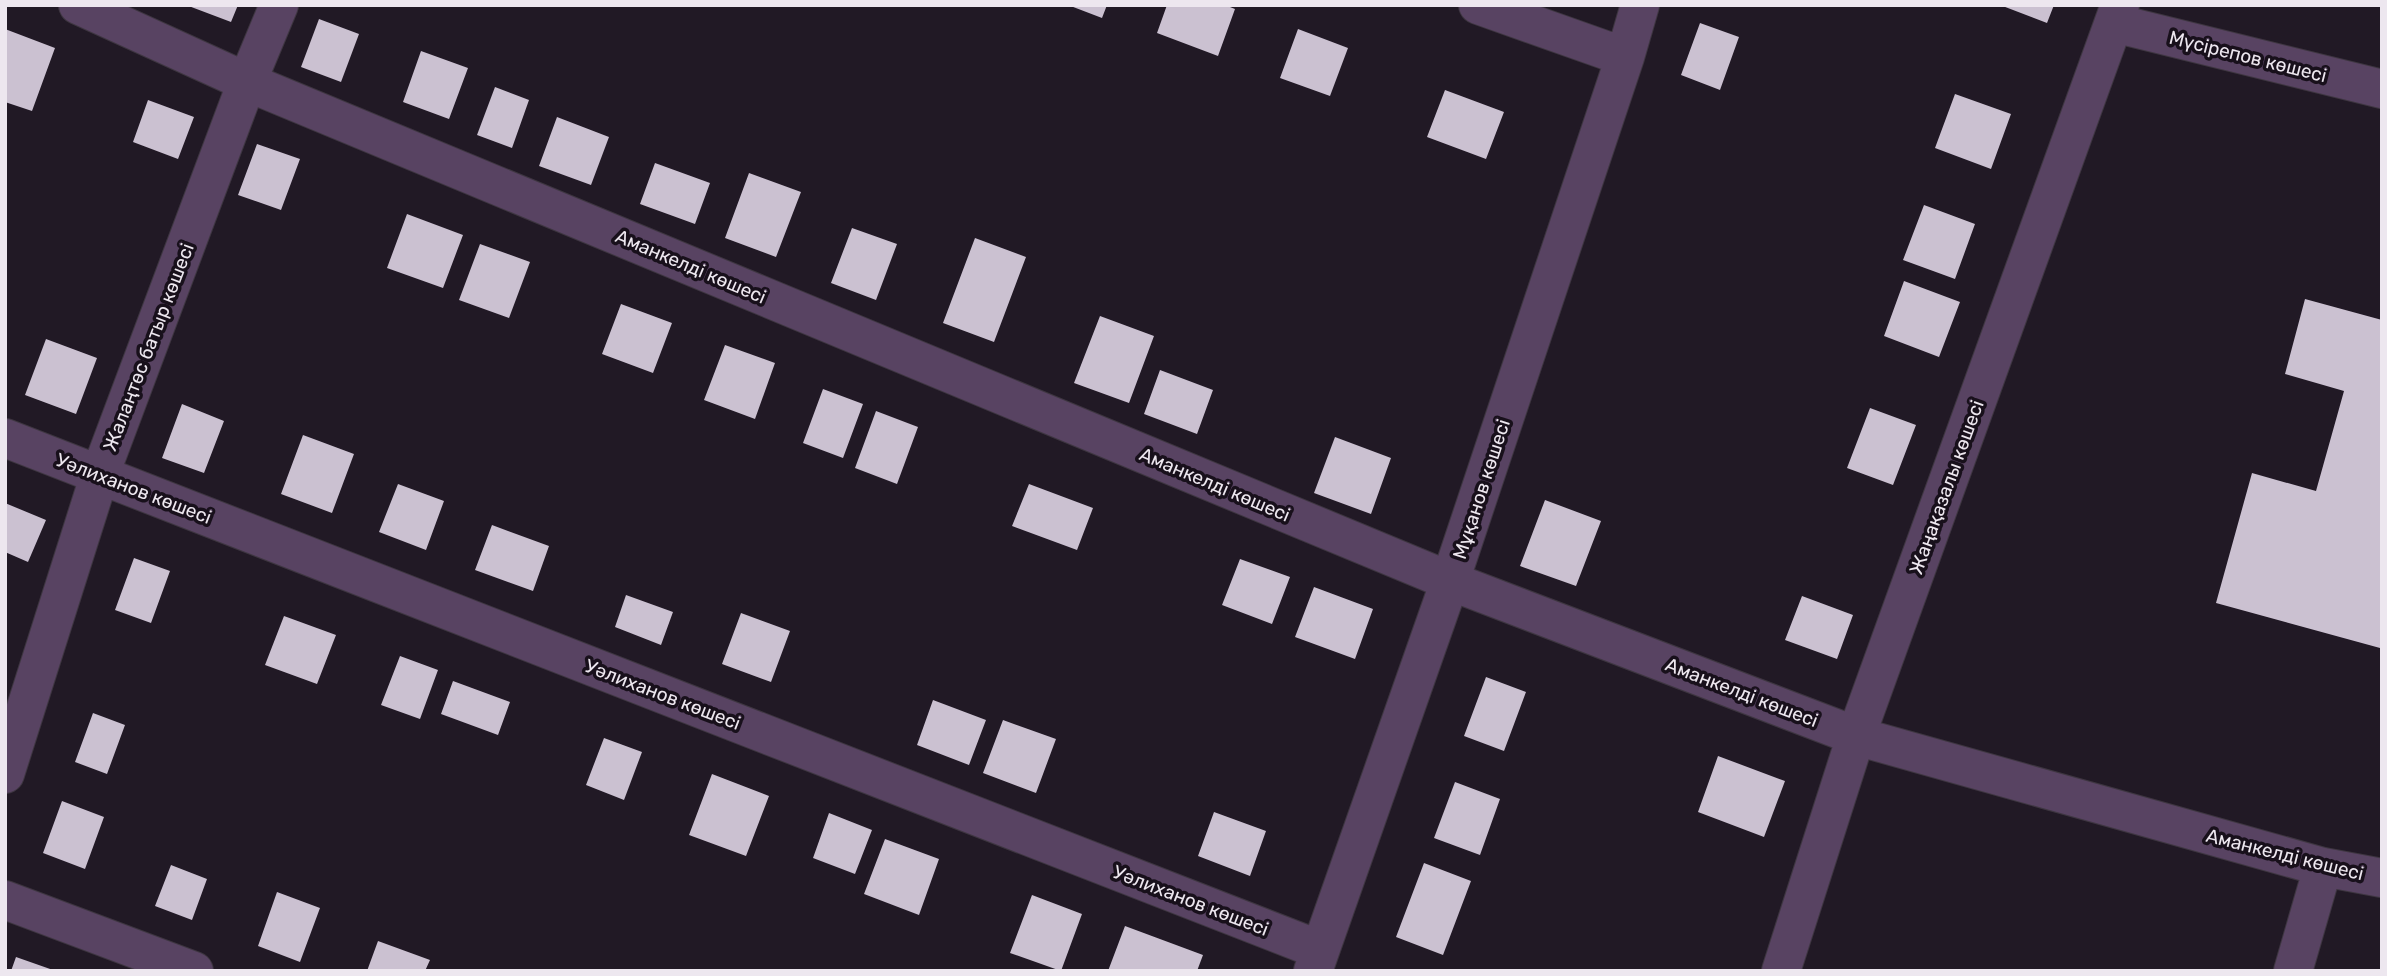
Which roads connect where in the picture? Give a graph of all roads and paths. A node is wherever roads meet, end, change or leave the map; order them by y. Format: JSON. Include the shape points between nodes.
{"nodes":[{"id":1,"x":78,"y":5,"type":"edge"},
{"id":2,"x":279,"y":5,"type":"edge"},
{"id":3,"x":1478,"y":5,"type":"edge"},
{"id":4,"x":1640,"y":5,"type":"edge"},
{"id":5,"x":2117,"y":14,"type":"edge"},
{"id":6,"x":1625,"y":57,"type":"junction"},
{"id":7,"x":247,"y":82,"type":"junction"},
{"id":8,"x":2382,"y":89,"type":"edge"},
{"id":9,"x":5,"y":438,"type":"edge"},
{"id":10,"x":100,"y":474,"type":"junction"},
{"id":11,"x":1450,"y":581,"type":"junction"},
{"id":12,"x":1856,"y":736,"type":"junction"},
{"id":13,"x":5,"y":774,"type":"edge"},
{"id":14,"x":2323,"y":867,"type":"junction"},
{"id":15,"x":2382,"y":878,"type":"edge"},
{"id":16,"x":5,"y":900,"type":"edge"},
{"id":17,"x":1316,"y":961,"type":"edge"},
{"id":18,"x":194,"y":971,"type":"edge"},
{"id":19,"x":1781,"y":971,"type":"edge"},
{"id":20,"x":2293,"y":971,"type":"edge"}],
"edges":[{"from":1,"to":7,"type":"street","name":"Аманкелді көшесі"},
{"from":2,"to":7,"type":"street","name":"Жалаңтөс батыр көшесі"},
{"from":3,"to":6,"type":"street"},
{"from":4,"to":6,"type":"street","name":"Мұқанов көшесі"},
{"from":5,"to":8,"type":"street","name":"Мүсірепов көшесі"},
{"from":5,"to":12,"type":"street","name":"Жаңақазалы көшесі"},
{"from":6,"to":11,"type":"street","name":"Мұқанов көшесі"},
{"from":7,"to":10,"type":"street","name":"Жалаңтөс батыр көшесі"},
{"from":7,"to":11,"type":"street","name":"Аманкелді көшесі"},
{"from":9,"to":10,"type":"street","name":"Уәлиханов көшесі"},
{"from":10,"to":13,"type":"street","name":"Жалаңтөс батыр көшесі"},
{"from":10,"to":17,"type":"street","name":"Уәлиханов көшесі"},
{"from":11,"to":12,"type":"street","name":"Аманкелді көшесі"},
{"from":11,"to":17,"type":"street","name":"Мұқанов көшесі"},
{"from":12,"to":14,"type":"street","name":"Аманкелді көшесі"},
{"from":12,"to":19,"type":"street","name":"Жаңақазалы көшесі"},
{"from":14,"to":15,"type":"street","name":"Аманкелді көшесі"},
{"from":14,"to":20,"type":"street"},
{"from":16,"to":18,"type":"street"}]}
